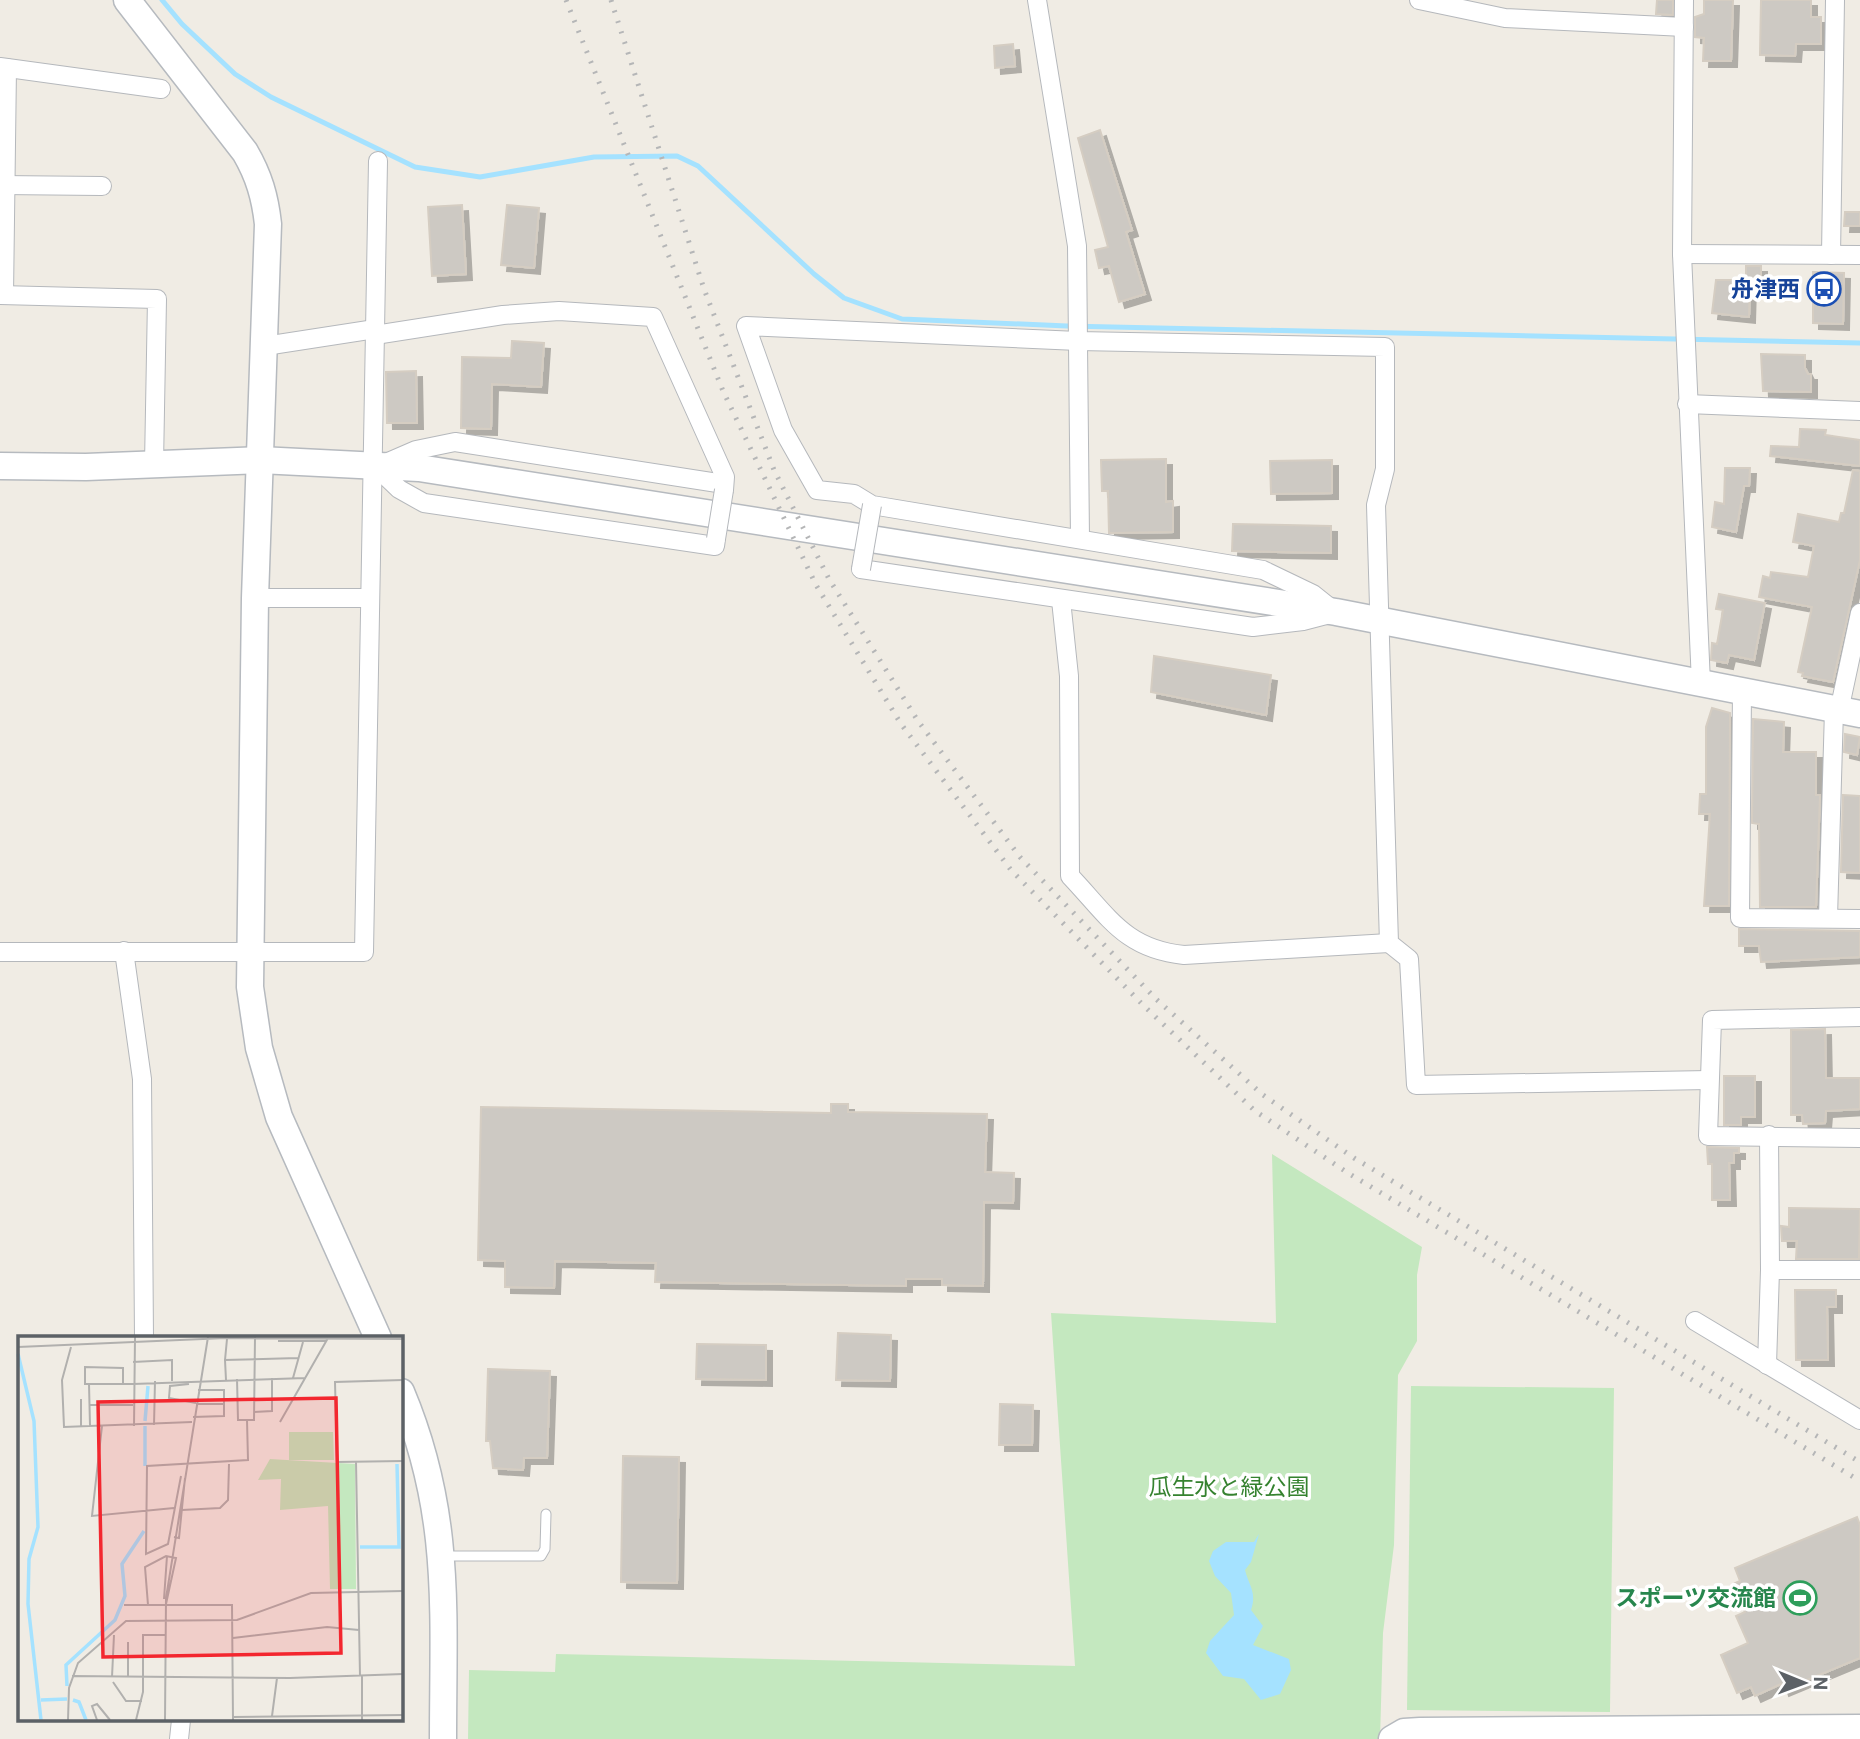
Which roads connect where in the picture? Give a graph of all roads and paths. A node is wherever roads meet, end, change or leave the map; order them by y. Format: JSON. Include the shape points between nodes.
{"nodes":[{"id":1,"x":127,"y":0,"type":"edge"},
{"id":2,"x":1037,"y":0,"type":"edge"},
{"id":3,"x":1419,"y":0,"type":"edge"},
{"id":4,"x":1685,"y":0,"type":"edge"},
{"id":5,"x":1835,"y":0,"type":"edge"},
{"id":6,"x":1684,"y":27,"type":"junction"},
{"id":7,"x":4,"y":67,"type":"edge"},
{"id":8,"x":161,"y":89,"type":"dead end"},
{"id":9,"x":378,"y":161,"type":"dead end"},
{"id":10,"x":3,"y":185,"type":"edge"},
{"id":11,"x":102,"y":186,"type":"dead end"},
{"id":12,"x":1682,"y":254,"type":"junction"},
{"id":13,"x":1831,"y":255,"type":"junction"},
{"id":14,"x":1860,"y":255,"type":"edge"},
{"id":15,"x":2,"y":295,"type":"edge"},
{"id":16,"x":375,"y":332,"type":"junction"},
{"id":17,"x":1078,"y":332,"type":"junction"},
{"id":18,"x":265,"y":346,"type":"junction"},
{"id":19,"x":1687,"y":404,"type":"junction"},
{"id":20,"x":1860,"y":411,"type":"edge"},
{"id":21,"x":260,"y":460,"type":"junction"},
{"id":22,"x":154,"y":464,"type":"junction"},
{"id":23,"x":378,"y":464,"type":"junction"},
{"id":24,"x":0,"y":466,"type":"edge"},
{"id":25,"x":724,"y":487,"type":"junction"},
{"id":26,"x":872,"y":505,"type":"junction"},
{"id":27,"x":1080,"y":539,"type":"junction"},
{"id":28,"x":255,"y":598,"type":"junction"},
{"id":29,"x":369,"y":598,"type":"junction"},
{"id":30,"x":1061,"y":600,"type":"junction"},
{"id":31,"x":1336,"y":612,"type":"junction"},
{"id":32,"x":1860,"y":613,"type":"edge"},
{"id":33,"x":1378,"y":621,"type":"junction"},
{"id":34,"x":1701,"y":683,"type":"junction"},
{"id":35,"x":1742,"y":691,"type":"junction"},
{"id":36,"x":1845,"y":712,"type":"edge"},
{"id":37,"x":1828,"y":918,"type":"junction"},
{"id":38,"x":1860,"y":919,"type":"edge"},
{"id":39,"x":1389,"y":943,"type":"junction"},
{"id":40,"x":124,"y":951,"type":"junction"},
{"id":41,"x":248,"y":951,"type":"junction"},
{"id":42,"x":0,"y":952,"type":"edge"},
{"id":43,"x":1860,"y":1017,"type":"edge"},
{"id":44,"x":1709,"y":1080,"type":"junction"},
{"id":45,"x":1769,"y":1135,"type":"junction"},
{"id":46,"x":1860,"y":1138,"type":"edge"},
{"id":47,"x":1770,"y":1270,"type":"junction"},
{"id":48,"x":1860,"y":1270,"type":"edge"},
{"id":49,"x":1695,"y":1321,"type":"dead end"},
{"id":50,"x":144,"y":1336,"type":"edge"},
{"id":51,"x":377,"y":1336,"type":"edge"},
{"id":52,"x":1768,"y":1365,"type":"junction"},
{"id":53,"x":402,"y":1395,"type":"edge"},
{"id":54,"x":1860,"y":1420,"type":"edge"},
{"id":55,"x":546,"y":1514,"type":"dead end"},
{"id":56,"x":442,"y":1556,"type":"junction"},
{"id":57,"x":1860,"y":1728,"type":"edge"},
{"id":58,"x":1610,"y":1734,"type":"edge"},
{"id":59,"x":1810,"y":1734,"type":"edge"},
{"id":60,"x":443,"y":1739,"type":"edge"},
{"id":61,"x":1392,"y":1739,"type":"edge"}],
"edges":[{"from":1,"to":18,"type":"street","via":[[207,99],[259,176],[268,225]]},
{"from":2,"to":17,"type":"street","via":[[1077,246]]},
{"from":3,"to":6,"type":"street","via":[[1505,18]]},
{"from":4,"to":6,"type":"street"},
{"from":5,"to":13,"type":"street"},
{"from":6,"to":12,"type":"street"},
{"from":7,"to":8,"type":"street"},
{"from":7,"to":10,"type":"street"},
{"from":9,"to":16,"type":"street"},
{"from":10,"to":11,"type":"street"},
{"from":10,"to":15,"type":"street"},
{"from":12,"to":13,"type":"street"},
{"from":12,"to":19,"type":"street"},
{"from":13,"to":14,"type":"street"},
{"from":15,"to":22,"type":"street","via":[[157,299]]},
{"from":16,"to":18,"type":"street"},
{"from":16,"to":23,"type":"street"},
{"from":16,"to":25,"type":"street","via":[[503,314],[559,311],[653,317],[725,477]]},
{"from":17,"to":26,"type":"street","via":[[746,326],[783,430],[817,490],[854,494]]},
{"from":17,"to":27,"type":"street"},
{"from":17,"to":33,"type":"street","via":[[1385,347],[1385,469],[1376,505]]},
{"from":18,"to":21,"type":"street"},
{"from":19,"to":20,"type":"street"},
{"from":19,"to":34,"type":"street"},
{"from":21,"to":22,"type":"street"},
{"from":21,"to":23,"type":"street"},
{"from":21,"to":28,"type":"street"},
{"from":22,"to":24,"type":"street"},
{"from":23,"to":25,"type":"street","via":[[456,442]]},
{"from":23,"to":25,"type":"street","bridge":true,"via":[[399,489],[424,503],[715,547]]},
{"from":23,"to":29,"type":"street"},
{"from":23,"to":31,"type":"street"},
{"from":26,"to":27,"type":"street"},
{"from":26,"to":30,"type":"street","bridge":true,"via":[[861,569]]},
{"from":27,"to":31,"type":"street","via":[[1263,570],[1313,594]]},
{"from":28,"to":29,"type":"street"},
{"from":28,"to":41,"type":"street"},
{"from":29,"to":41,"type":"street","via":[[364,952]]},
{"from":30,"to":31,"type":"street","via":[[1253,627]]},
{"from":30,"to":39,"type":"street","via":[[1069,676],[1070,876],[1126,936],[1153,950],[1184,955]]},
{"from":31,"to":33,"type":"street"},
{"from":32,"to":36,"type":"street"},
{"from":33,"to":34,"type":"street"},
{"from":33,"to":39,"type":"street"},
{"from":34,"to":35,"type":"street"},
{"from":35,"to":36,"type":"street"},
{"from":35,"to":37,"type":"street","via":[[1740,918]]},
{"from":36,"to":37,"type":"street"},
{"from":37,"to":38,"type":"street"},
{"from":39,"to":44,"type":"street","via":[[1409,959],[1416,1085]]},
{"from":40,"to":41,"type":"street"},
{"from":40,"to":42,"type":"street"},
{"from":40,"to":50,"type":"street","via":[[142,1079]]},
{"from":41,"to":51,"type":"street","via":[[254,1018],[267,1083]]},
{"from":43,"to":44,"type":"street","via":[[1712,1020]]},
{"from":44,"to":45,"type":"street","via":[[1708,1136]]},
{"from":45,"to":46,"type":"street"},
{"from":45,"to":47,"type":"street"},
{"from":47,"to":48,"type":"street"},
{"from":47,"to":52,"type":"street"},
{"from":49,"to":52,"type":"street"},
{"from":52,"to":54,"type":"street"},
{"from":53,"to":56,"type":"street","via":[[432,1483]]},
{"from":55,"to":56,"type":"lane","via":[[541,1556]]},
{"from":56,"to":60,"type":"street"},
{"from":57,"to":59,"type":"street"},
{"from":58,"to":59,"type":"street"},
{"from":58,"to":61,"type":"street","via":[[1420,1731]]}]}
